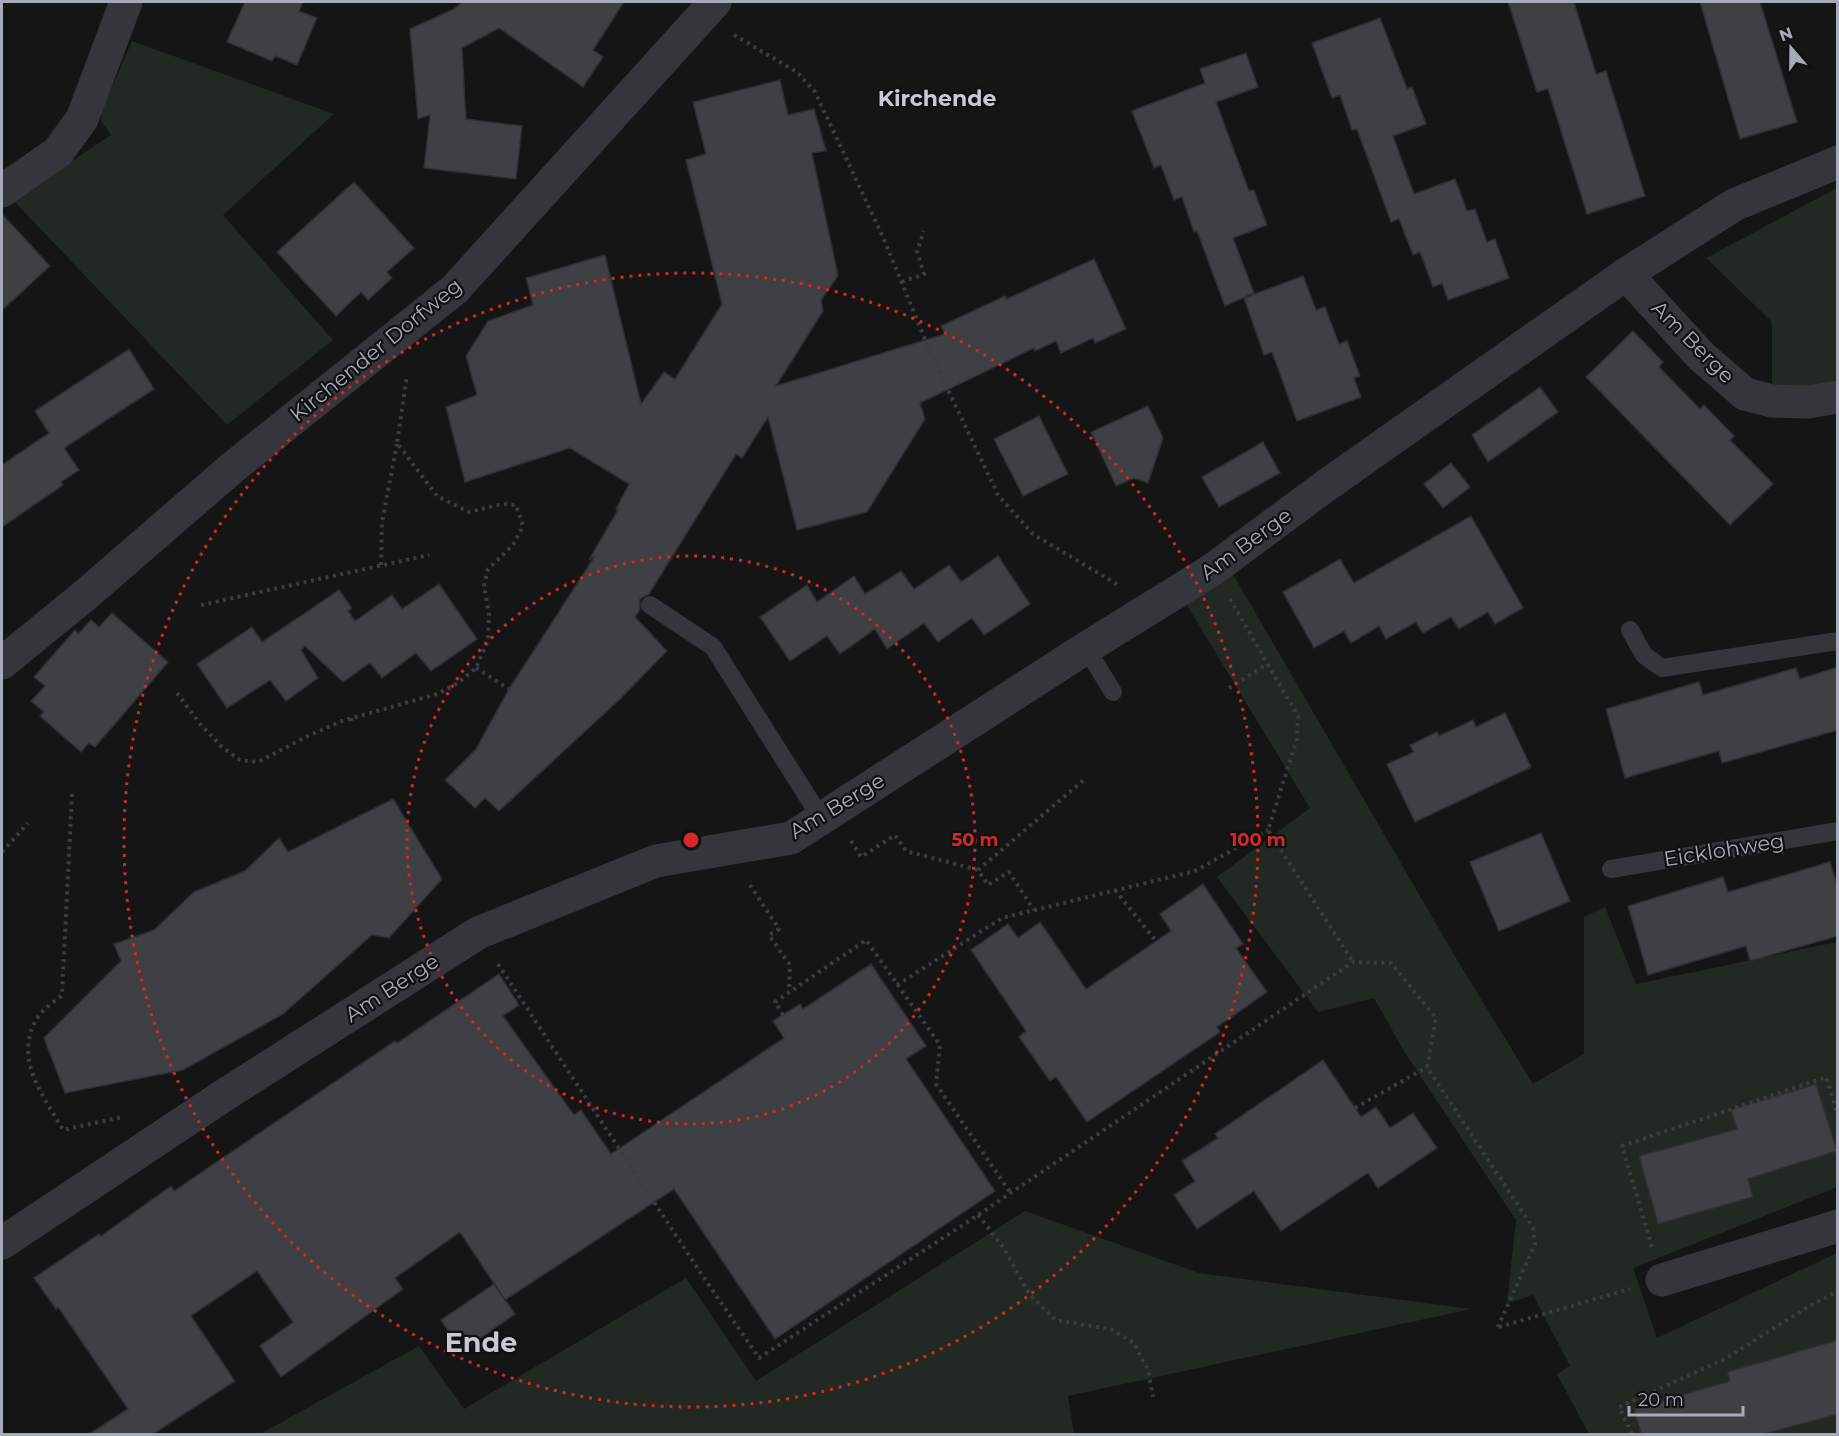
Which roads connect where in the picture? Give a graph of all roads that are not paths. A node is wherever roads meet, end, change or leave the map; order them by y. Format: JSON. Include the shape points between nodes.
{"nodes":[{"id":1,"x":126,"y":2,"type":"edge"},
{"id":2,"x":709,"y":9,"type":"edge"},
{"id":3,"x":1838,"y":162,"type":"edge"},
{"id":4,"x":2,"y":191,"type":"edge"},
{"id":5,"x":1626,"y":274,"type":"junction"},
{"id":6,"x":1838,"y":397,"type":"edge"},
{"id":7,"x":650,"y":605,"type":"dead end"},
{"id":8,"x":1630,"y":630,"type":"dead end"},
{"id":9,"x":1838,"y":641,"type":"edge"},
{"id":10,"x":1086,"y":648,"type":"junction"},
{"id":11,"x":2,"y":663,"type":"edge"},
{"id":12,"x":1113,"y":692,"type":"dead end"},
{"id":13,"x":834,"y":827,"type":"junction"},
{"id":14,"x":1838,"y":831,"type":"edge"},
{"id":15,"x":1611,"y":869,"type":"dead end"},
{"id":16,"x":1838,"y":1226,"type":"edge"},
{"id":17,"x":2,"y":1243,"type":"edge"},
{"id":18,"x":1649,"y":1284,"type":"road end"}],
"edges":[{"from":1,"to":4,"type":"street","via":[[82,119],[57,152]]},
{"from":2,"to":11,"type":"street","name":"Kirchender Dorfweg","via":[[454,289],[232,468]]},
{"from":3,"to":5,"type":"street","name":"Am Berge","via":[[1734,205]]},
{"from":5,"to":6,"type":"street","name":"Am Berge","via":[[1701,356],[1745,394],[1790,402]]},
{"from":5,"to":10,"type":"street","name":"Am Berge","via":[[1212,570]]},
{"from":7,"to":13,"type":"lane","via":[[713,647]]},
{"from":8,"to":9,"type":"lane","via":[[1644,656],[1662,668]]},
{"from":10,"to":12,"type":"lane"},
{"from":10,"to":13,"type":"street","name":"Am Berge"},
{"from":13,"to":17,"type":"street","name":"Am Berge","via":[[656,861],[478,933]]},
{"from":14,"to":15,"type":"lane","name":"Eicklohweg"},
{"from":16,"to":18,"type":"street"}]}
